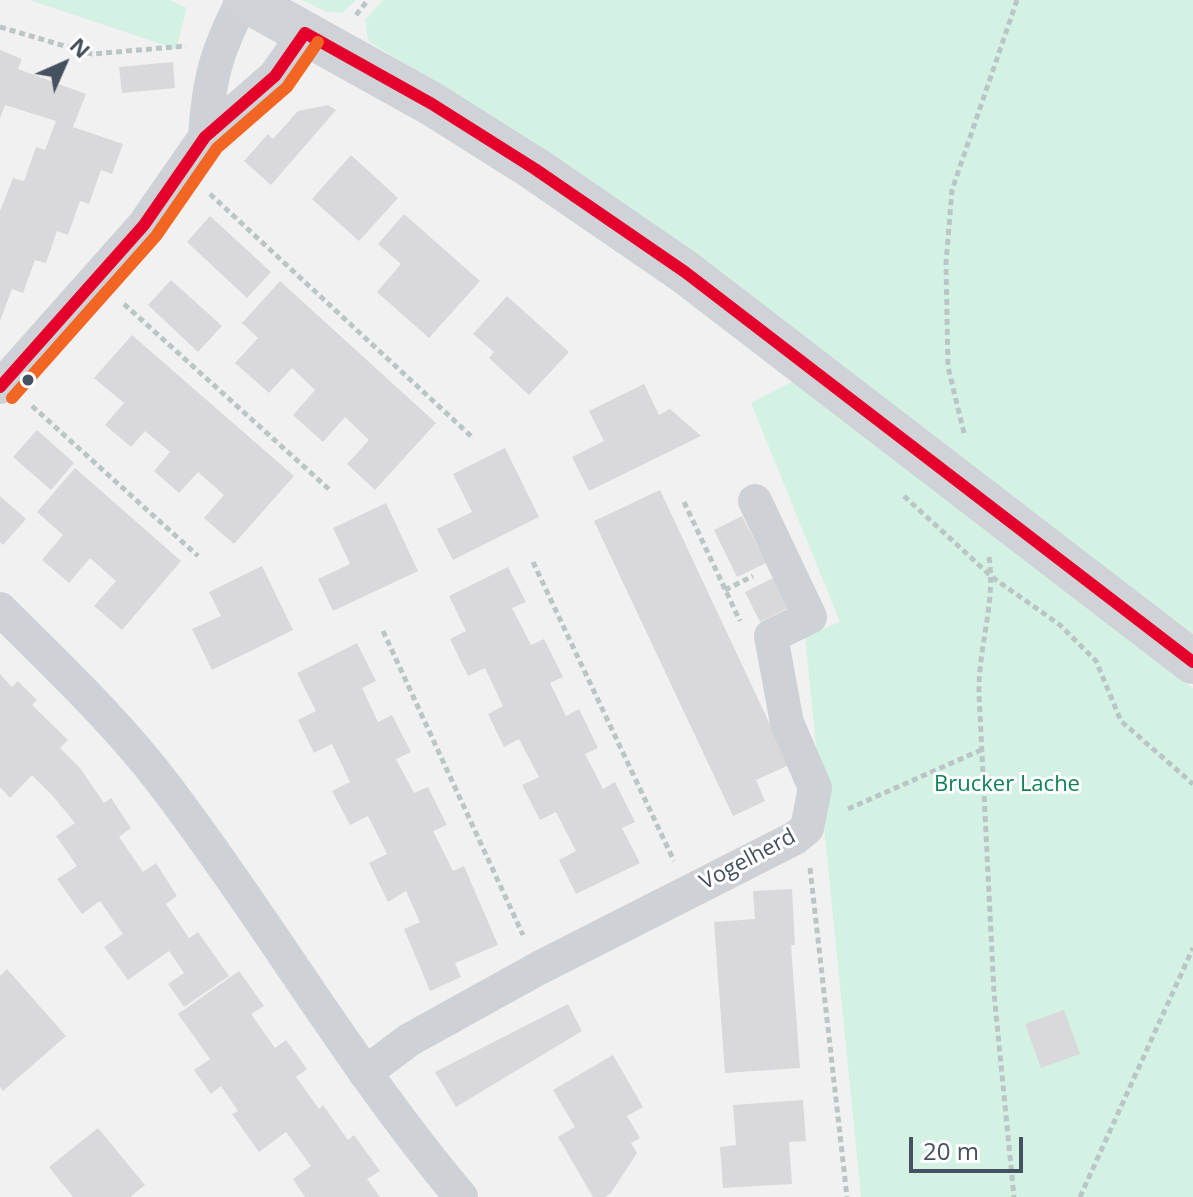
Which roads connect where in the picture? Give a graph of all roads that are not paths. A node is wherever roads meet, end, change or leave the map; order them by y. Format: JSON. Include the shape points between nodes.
{"nodes":[{"id":1,"x":244,"y":0,"type":"edge"},
{"id":2,"x":305,"y":33,"type":"junction"},
{"id":3,"x":205,"y":137,"type":"junction"},
{"id":4,"x":2,"y":384,"type":"edge"},
{"id":5,"x":755,"y":501,"type":"dead end"},
{"id":6,"x":0,"y":609,"type":"edge"},
{"id":7,"x":1193,"y":662,"type":"edge"},
{"id":8,"x":365,"y":1073,"type":"junction"},
{"id":9,"x":461,"y":1197,"type":"edge"}],
"edges":[{"from":1,"to":2,"type":"main road"},
{"from":1,"to":3,"type":"street","via":[[220,45],[208,90]]},
{"from":2,"to":3,"type":"street","via":[[275,76]]},
{"from":2,"to":7,"type":"main road","via":[[445,112],[673,263]]},
{"from":3,"to":4,"type":"street","via":[[144,225]]},
{"from":5,"to":8,"type":"street","name":"Vogelherd","via":[[810,617],[771,636],[787,723],[815,788],[801,833],[539,968],[409,1040]]},
{"from":6,"to":8,"type":"street","via":[[98,708],[166,787]]},
{"from":8,"to":9,"type":"street"}]}
